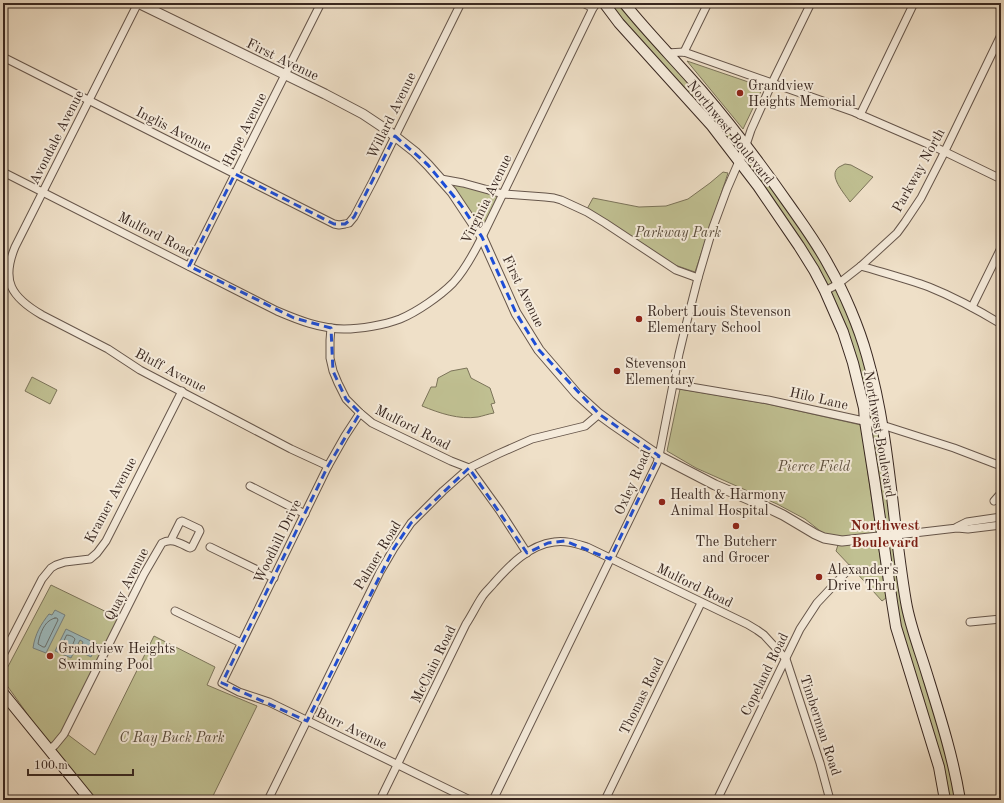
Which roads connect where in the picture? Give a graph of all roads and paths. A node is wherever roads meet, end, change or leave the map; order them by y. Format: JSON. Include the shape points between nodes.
{"nodes":[{"id":1,"x":138,"y":3,"type":"edge"},
{"id":2,"x":321,"y":3,"type":"edge"},
{"id":3,"x":461,"y":3,"type":"edge"},
{"id":4,"x":583,"y":3,"type":"edge"},
{"id":5,"x":604,"y":3,"type":"edge"},
{"id":6,"x":624,"y":3,"type":"edge"},
{"id":7,"x":708,"y":3,"type":"edge"},
{"id":8,"x":811,"y":3,"type":"edge"},
{"id":9,"x":914,"y":3,"type":"edge"},
{"id":10,"x":997,"y":3,"type":"edge"},
{"id":11,"x":148,"y":5,"type":"edge"},
{"id":12,"x":595,"y":5,"type":"edge"},
{"id":13,"x":1001,"y":5,"type":"edge"},
{"id":14,"x":1001,"y":35,"type":"edge"},
{"id":15,"x":667,"y":52,"type":"junction"},
{"id":16,"x":684,"y":52,"type":"junction"},
{"id":17,"x":3,"y":57,"type":"edge"},
{"id":18,"x":285,"y":76,"type":"junction"},
{"id":19,"x":772,"y":83,"type":"junction"},
{"id":20,"x":89,"y":100,"type":"junction"},
{"id":21,"x":860,"y":115,"type":"junction"},
{"id":22,"x":395,"y":136,"type":"junction"},
{"id":23,"x":746,"y":145,"type":"junction"},
{"id":24,"x":945,"y":152,"type":"junction"},
{"id":25,"x":739,"y":161,"type":"junction"},
{"id":26,"x":3,"y":172,"type":"edge"},
{"id":27,"x":235,"y":174,"type":"junction"},
{"id":28,"x":442,"y":179,"type":"junction"},
{"id":29,"x":1001,"y":179,"type":"edge"},
{"id":30,"x":43,"y":192,"type":"junction"},
{"id":31,"x":503,"y":194,"type":"junction"},
{"id":32,"x":334,"y":224,"type":"joint"},
{"id":33,"x":482,"y":237,"type":"junction"},
{"id":34,"x":1001,"y":248,"type":"edge"},
{"id":35,"x":189,"y":266,"type":"junction"},
{"id":36,"x":861,"y":266,"type":"junction"},
{"id":37,"x":698,"y":278,"type":"junction"},
{"id":38,"x":838,"y":284,"type":"junction"},
{"id":39,"x":11,"y":285,"type":"joint"},
{"id":40,"x":825,"y":291,"type":"junction"},
{"id":41,"x":972,"y":307,"type":"junction"},
{"id":42,"x":1001,"y":324,"type":"edge"},
{"id":43,"x":331,"y":328,"type":"junction"},
{"id":44,"x":673,"y":384,"type":"junction"},
{"id":45,"x":182,"y":391,"type":"junction"},
{"id":46,"x":360,"y":413,"type":"junction"},
{"id":47,"x":598,"y":414,"type":"junction"},
{"id":48,"x":865,"y":421,"type":"junction"},
{"id":49,"x":882,"y":425,"type":"junction"},
{"id":50,"x":660,"y":456,"type":"junction"},
{"id":51,"x":328,"y":466,"type":"junction"},
{"id":52,"x":1001,"y":466,"type":"edge"},
{"id":53,"x":469,"y":468,"type":"junction"},
{"id":54,"x":250,"y":486,"type":"dead end"},
{"id":55,"x":1001,"y":493,"type":"edge"},
{"id":56,"x":994,"y":501,"type":"dead end"},
{"id":57,"x":305,"y":514,"type":"junction"},
{"id":58,"x":1001,"y":517,"type":"edge"},
{"id":59,"x":1001,"y":524,"type":"edge"},
{"id":60,"x":957,"y":528,"type":"junction"},
{"id":61,"x":897,"y":535,"type":"junction"},
{"id":62,"x":883,"y":537,"type":"junction"},
{"id":63,"x":171,"y":540,"type":"dead end"},
{"id":64,"x":210,"y":547,"type":"dead end"},
{"id":65,"x":527,"y":553,"type":"junction"},
{"id":66,"x":610,"y":558,"type":"junction"},
{"id":67,"x":849,"y":569,"type":"dead end"},
{"id":68,"x":274,"y":578,"type":"junction"},
{"id":69,"x":701,"y":603,"type":"junction"},
{"id":70,"x":175,"y":611,"type":"dead end"},
{"id":71,"x":1001,"y":619,"type":"edge"},
{"id":72,"x":970,"y":622,"type":"dead end"},
{"id":73,"x":241,"y":643,"type":"junction"},
{"id":74,"x":3,"y":655,"type":"edge"},
{"id":75,"x":786,"y":659,"type":"junction"},
{"id":76,"x":222,"y":683,"type":"joint"},
{"id":77,"x":3,"y":693,"type":"edge"},
{"id":78,"x":307,"y":721,"type":"junction"},
{"id":79,"x":49,"y":750,"type":"junction"},
{"id":80,"x":398,"y":765,"type":"junction"},
{"id":81,"x":90,"y":800,"type":"edge"},
{"id":82,"x":268,"y":800,"type":"edge"},
{"id":83,"x":380,"y":800,"type":"edge"},
{"id":84,"x":470,"y":800,"type":"edge"},
{"id":85,"x":493,"y":800,"type":"edge"},
{"id":86,"x":605,"y":800,"type":"edge"},
{"id":87,"x":717,"y":800,"type":"edge"},
{"id":88,"x":830,"y":800,"type":"edge"},
{"id":89,"x":945,"y":800,"type":"edge"},
{"id":90,"x":960,"y":800,"type":"edge"}],
"edges":[{"from":1,"to":11,"type":"street","name":"First Avenue"},
{"from":1,"to":20,"type":"street","name":"Avondale Avenue"},
{"from":2,"to":18,"type":"street","name":"Hope Avenue"},
{"from":3,"to":22,"type":"street","name":"Willard Avenue"},
{"from":4,"to":12,"type":"street"},
{"from":5,"to":25,"type":"main road","name":"Northwest Boulevard","via":[[712,126]]},
{"from":6,"to":15,"type":"main road","name":"Northwest Boulevard"},
{"from":7,"to":16,"type":"street"},
{"from":8,"to":19,"type":"street","name":"Oxley Road"},
{"from":9,"to":21,"type":"street"},
{"from":10,"to":13,"type":"street"},
{"from":11,"to":18,"type":"street","name":"First Avenue"},
{"from":12,"to":31,"type":"street","name":"Virginia Avenue"},
{"from":14,"to":24,"type":"street","name":"Parkway North"},
{"from":15,"to":16,"type":"street"},
{"from":15,"to":23,"type":"main road","name":"Northwest Boulevard"},
{"from":16,"to":19,"type":"street"},
{"from":17,"to":20,"type":"street","name":"Inglis Avenue"},
{"from":18,"to":22,"type":"street","name":"First Avenue","via":[[363,114]]},
{"from":18,"to":27,"type":"street","name":"Hope Avenue"},
{"from":19,"to":21,"type":"street"},
{"from":19,"to":23,"type":"street","name":"Oxley Road"},
{"from":20,"to":27,"type":"street","name":"Inglis Avenue"},
{"from":20,"to":30,"type":"street","name":"Avondale Avenue"},
{"from":21,"to":24,"type":"street"},
{"from":22,"to":28,"type":"street","name":"First Avenue"},
{"from":22,"to":32,"type":"street","name":"Willard Avenue","via":[[354,217],[349,223]]},
{"from":23,"to":25,"type":"street","name":"Oxley Road"},
{"from":23,"to":38,"type":"main road","name":"Northwest Boulevard","via":[[799,219],[829,265]]},
{"from":24,"to":29,"type":"street"},
{"from":24,"to":36,"type":"street","name":"Parkway North","via":[[906,222]]},
{"from":25,"to":37,"type":"street","name":"Oxley Road","via":[[727,189]]},
{"from":25,"to":40,"type":"main road","name":"Northwest Boulevard","via":[[799,246]]},
{"from":26,"to":30,"type":"street","name":"Mulford Road"},
{"from":27,"to":32,"type":"street","name":"Inglis Avenue"},
{"from":27,"to":35,"type":"street","name":"Hope Avenue"},
{"from":28,"to":31,"type":"street"},
{"from":28,"to":33,"type":"street","name":"First Avenue"},
{"from":30,"to":35,"type":"street","name":"Mulford Road"},
{"from":30,"to":39,"type":"street","name":"Avondale Avenue","via":[[10,258],[8,277]]},
{"from":31,"to":33,"type":"street","name":"Virginia Avenue"},
{"from":31,"to":37,"type":"street","via":[[562,200],[605,223],[676,270]]},
{"from":33,"to":43,"type":"street","name":"Virginia Avenue","via":[[453,283],[420,308],[401,319],[378,326]]},
{"from":33,"to":47,"type":"street","name":"First Avenue","via":[[516,313],[539,350]]},
{"from":34,"to":41,"type":"street"},
{"from":35,"to":43,"type":"street","name":"Mulford Road","via":[[294,318]]},
{"from":36,"to":38,"type":"street","name":"Parkway North"},
{"from":36,"to":41,"type":"street","via":[[928,287]]},
{"from":37,"to":44,"type":"street","name":"Oxley Road"},
{"from":38,"to":40,"type":"street","name":"Parkway North"},
{"from":38,"to":49,"type":"main road","name":"Northwest Boulevard","via":[[867,354]]},
{"from":39,"to":45,"type":"street","name":"Bluff Avenue","via":[[31,309]]},
{"from":40,"to":48,"type":"main road","name":"Northwest Boulevard","via":[[853,363]]},
{"from":41,"to":42,"type":"street"},
{"from":43,"to":46,"type":"street","name":"Mulford Road","via":[[330,358],[333,371],[346,399]]},
{"from":44,"to":48,"type":"street","name":"Hilo Lane","via":[[768,400]]},
{"from":44,"to":50,"type":"street","name":"Oxley Road"},
{"from":45,"to":51,"type":"street","name":"Bluff Avenue"},
{"from":45,"to":74,"type":"street","name":"Kramer Avenue","via":[[104,545],[90,558],[56,564],[51,568],[42,580]]},
{"from":46,"to":51,"type":"street","name":"Woodhill Drive"},
{"from":46,"to":53,"type":"street","name":"Mulford Road","via":[[372,423]]},
{"from":47,"to":50,"type":"street","name":"First Avenue"},
{"from":47,"to":53,"type":"street","name":"Palmer Road","via":[[585,426],[532,439]]},
{"from":48,"to":49,"type":"street","name":"Hilo Lane"},
{"from":48,"to":62,"type":"main road","name":"Northwest Boulevard"},
{"from":49,"to":52,"type":"street","name":"Hilo Lane"},
{"from":49,"to":61,"type":"main road","name":"Northwest Boulevard"},
{"from":50,"to":62,"type":"street","name":"First Avenue","via":[[715,485],[783,515],[824,538],[842,541]]},
{"from":50,"to":66,"type":"street","name":"Oxley Road"},
{"from":51,"to":57,"type":"street","name":"Woodhill Drive"},
{"from":53,"to":65,"type":"street"},
{"from":53,"to":78,"type":"street","name":"Palmer Road","via":[[411,523],[394,548]]},
{"from":54,"to":57,"type":"street"},
{"from":55,"to":56,"type":"street"},
{"from":57,"to":68,"type":"street","name":"Woodhill Drive"},
{"from":58,"to":60,"type":"street","name":"First Avenue","via":[[967,522]]},
{"from":59,"to":60,"type":"street","name":"First Avenue"},
{"from":60,"to":61,"type":"street","name":"First Avenue"},
{"from":61,"to":62,"type":"street","name":"First Avenue"},
{"from":61,"to":90,"type":"main road","name":"Northwest Boulevard","via":[[906,603],[952,758]]},
{"from":62,"to":89,"type":"main road","name":"Northwest Boulevard","via":[[896,627],[939,767]]},
{"from":63,"to":79,"type":"street","name":"Quay Avenue","via":[[162,543],[64,734]]},
{"from":64,"to":68,"type":"street"},
{"from":65,"to":66,"type":"street","name":"Mulford Road","via":[[548,543],[566,542],[588,547]]},
{"from":65,"to":80,"type":"street","name":"McClain Road","via":[[506,570],[482,597],[466,624]]},
{"from":66,"to":69,"type":"street","name":"Mulford Road"},
{"from":66,"to":85,"type":"street","name":"Oxley Road"},
{"from":67,"to":75,"type":"street","name":"Copeland Road","via":[[817,603],[800,629]]},
{"from":68,"to":73,"type":"street","name":"Woodhill Drive"},
{"from":69,"to":75,"type":"street","name":"Mulford Road","via":[[757,630]]},
{"from":69,"to":86,"type":"street","name":"Thomas Road"},
{"from":70,"to":73,"type":"street"},
{"from":71,"to":72,"type":"street"},
{"from":73,"to":76,"type":"street","name":"Woodhill Drive"},
{"from":75,"to":87,"type":"street","name":"Copeland Road"},
{"from":75,"to":88,"type":"street","name":"Timberman Road"},
{"from":76,"to":78,"type":"street","name":"Burr Avenue"},
{"from":77,"to":79,"type":"main road"},
{"from":78,"to":80,"type":"street","name":"Burr Avenue"},
{"from":78,"to":82,"type":"street","name":"Palmer Road"},
{"from":79,"to":81,"type":"main road"},
{"from":80,"to":83,"type":"street","name":"McClain Road"},
{"from":80,"to":84,"type":"street","name":"Burr Avenue"}]}
